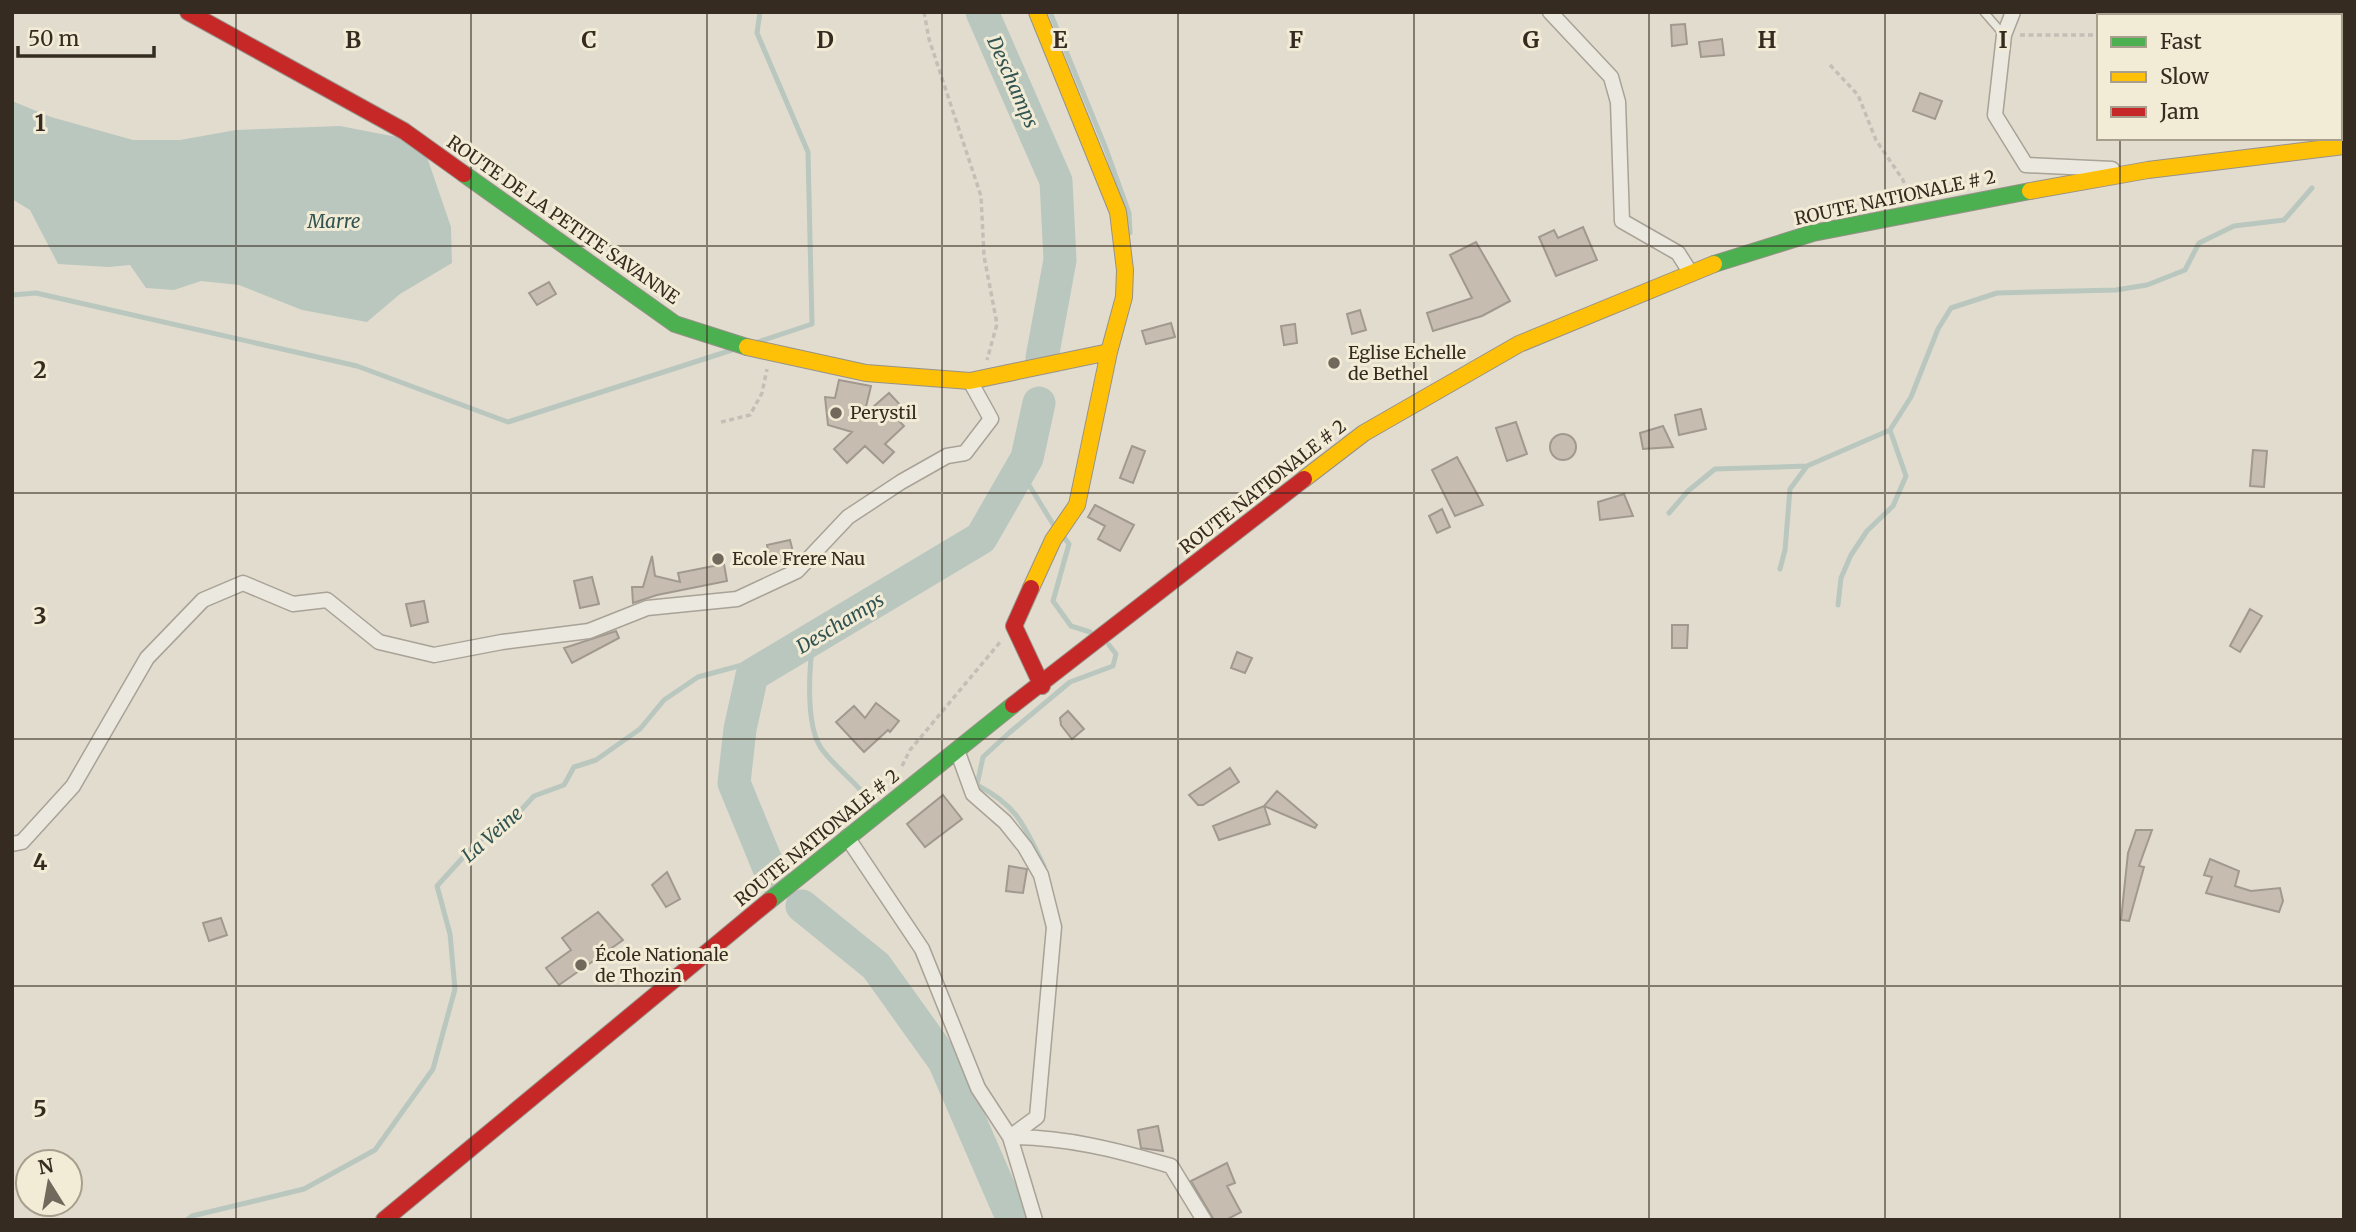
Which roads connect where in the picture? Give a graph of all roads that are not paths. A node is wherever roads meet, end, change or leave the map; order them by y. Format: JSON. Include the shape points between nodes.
{"nodes":[{"id":1,"x":188,"y":12,"type":"edge"},
{"id":2,"x":1037,"y":12,"type":"edge"},
{"id":3,"x":1550,"y":12,"type":"edge"},
{"id":4,"x":1984,"y":12,"type":"edge"},
{"id":5,"x":2013,"y":12,"type":"edge"},
{"id":6,"x":2004,"y":35,"type":"junction"},
{"id":7,"x":2344,"y":146,"type":"edge"},
{"id":8,"x":2148,"y":170,"type":"junction"},
{"id":9,"x":1690,"y":272,"type":"junction"},
{"id":10,"x":1109,"y":352,"type":"junction"},
{"id":11,"x":975,"y":380,"type":"junction"},
{"id":12,"x":1042,"y":686,"type":"junction"},
{"id":13,"x":957,"y":750,"type":"junction"},
{"id":14,"x":847,"y":837,"type":"junction"},
{"id":15,"x":12,"y":844,"type":"edge"},
{"id":16,"x":1010,"y":1138,"type":"junction"},
{"id":17,"x":384,"y":1220,"type":"edge"},
{"id":18,"x":1035,"y":1220,"type":"edge"},
{"id":19,"x":1203,"y":1220,"type":"edge"}],
"edges":[{"from":1,"to":11,"type":"main road","name":"ROUTE DE LA PETITE SAVANNE","via":[[404,131],[675,324],[771,353],[866,373]]},
{"from":2,"to":10,"type":"main road","via":[[1118,212],[1124,297]]},
{"from":3,"to":9,"type":"street","via":[[1611,77],[1618,102],[1622,221],[1678,253]]},
{"from":4,"to":6,"type":"lane"},
{"from":5,"to":6,"type":"street"},
{"from":6,"to":8,"type":"street","via":[[1995,115],[2026,165]]},
{"from":7,"to":8,"type":"main road","name":"ROUTE NATIONALE # 2"},
{"from":8,"to":9,"type":"main road","name":"ROUTE NATIONALE # 2","via":[[1813,233]]},
{"from":9,"to":12,"type":"main road","name":"ROUTE NATIONALE # 2","via":[[1519,344],[1364,433]]},
{"from":10,"to":11,"type":"main road","name":"ROUTE DE LA PETITE SAVANNE"},
{"from":10,"to":12,"type":"main road","via":[[1077,505],[1053,540],[1014,626]]},
{"from":11,"to":15,"type":"street","via":[[991,419],[965,453],[947,456],[901,482],[848,517],[797,571],[737,599],[648,608],[589,631],[434,655],[379,642],[327,600],[293,604],[243,583],[203,600],[147,658],[73,786],[22,842]]},
{"from":12,"to":13,"type":"main road","name":"ROUTE NATIONALE # 2"},
{"from":13,"to":14,"type":"main road","name":"ROUTE NATIONALE # 2"},
{"from":13,"to":16,"type":"street","via":[[973,794],[1005,822],[1041,875],[1054,927],[1037,1117]]},
{"from":14,"to":16,"type":"street","via":[[922,949],[978,1088]]},
{"from":14,"to":17,"type":"main road","name":"ROUTE NATIONALE # 2"},
{"from":16,"to":18,"type":"street"},
{"from":16,"to":19,"type":"street","via":[[1051,1137],[1171,1166]]}]}
